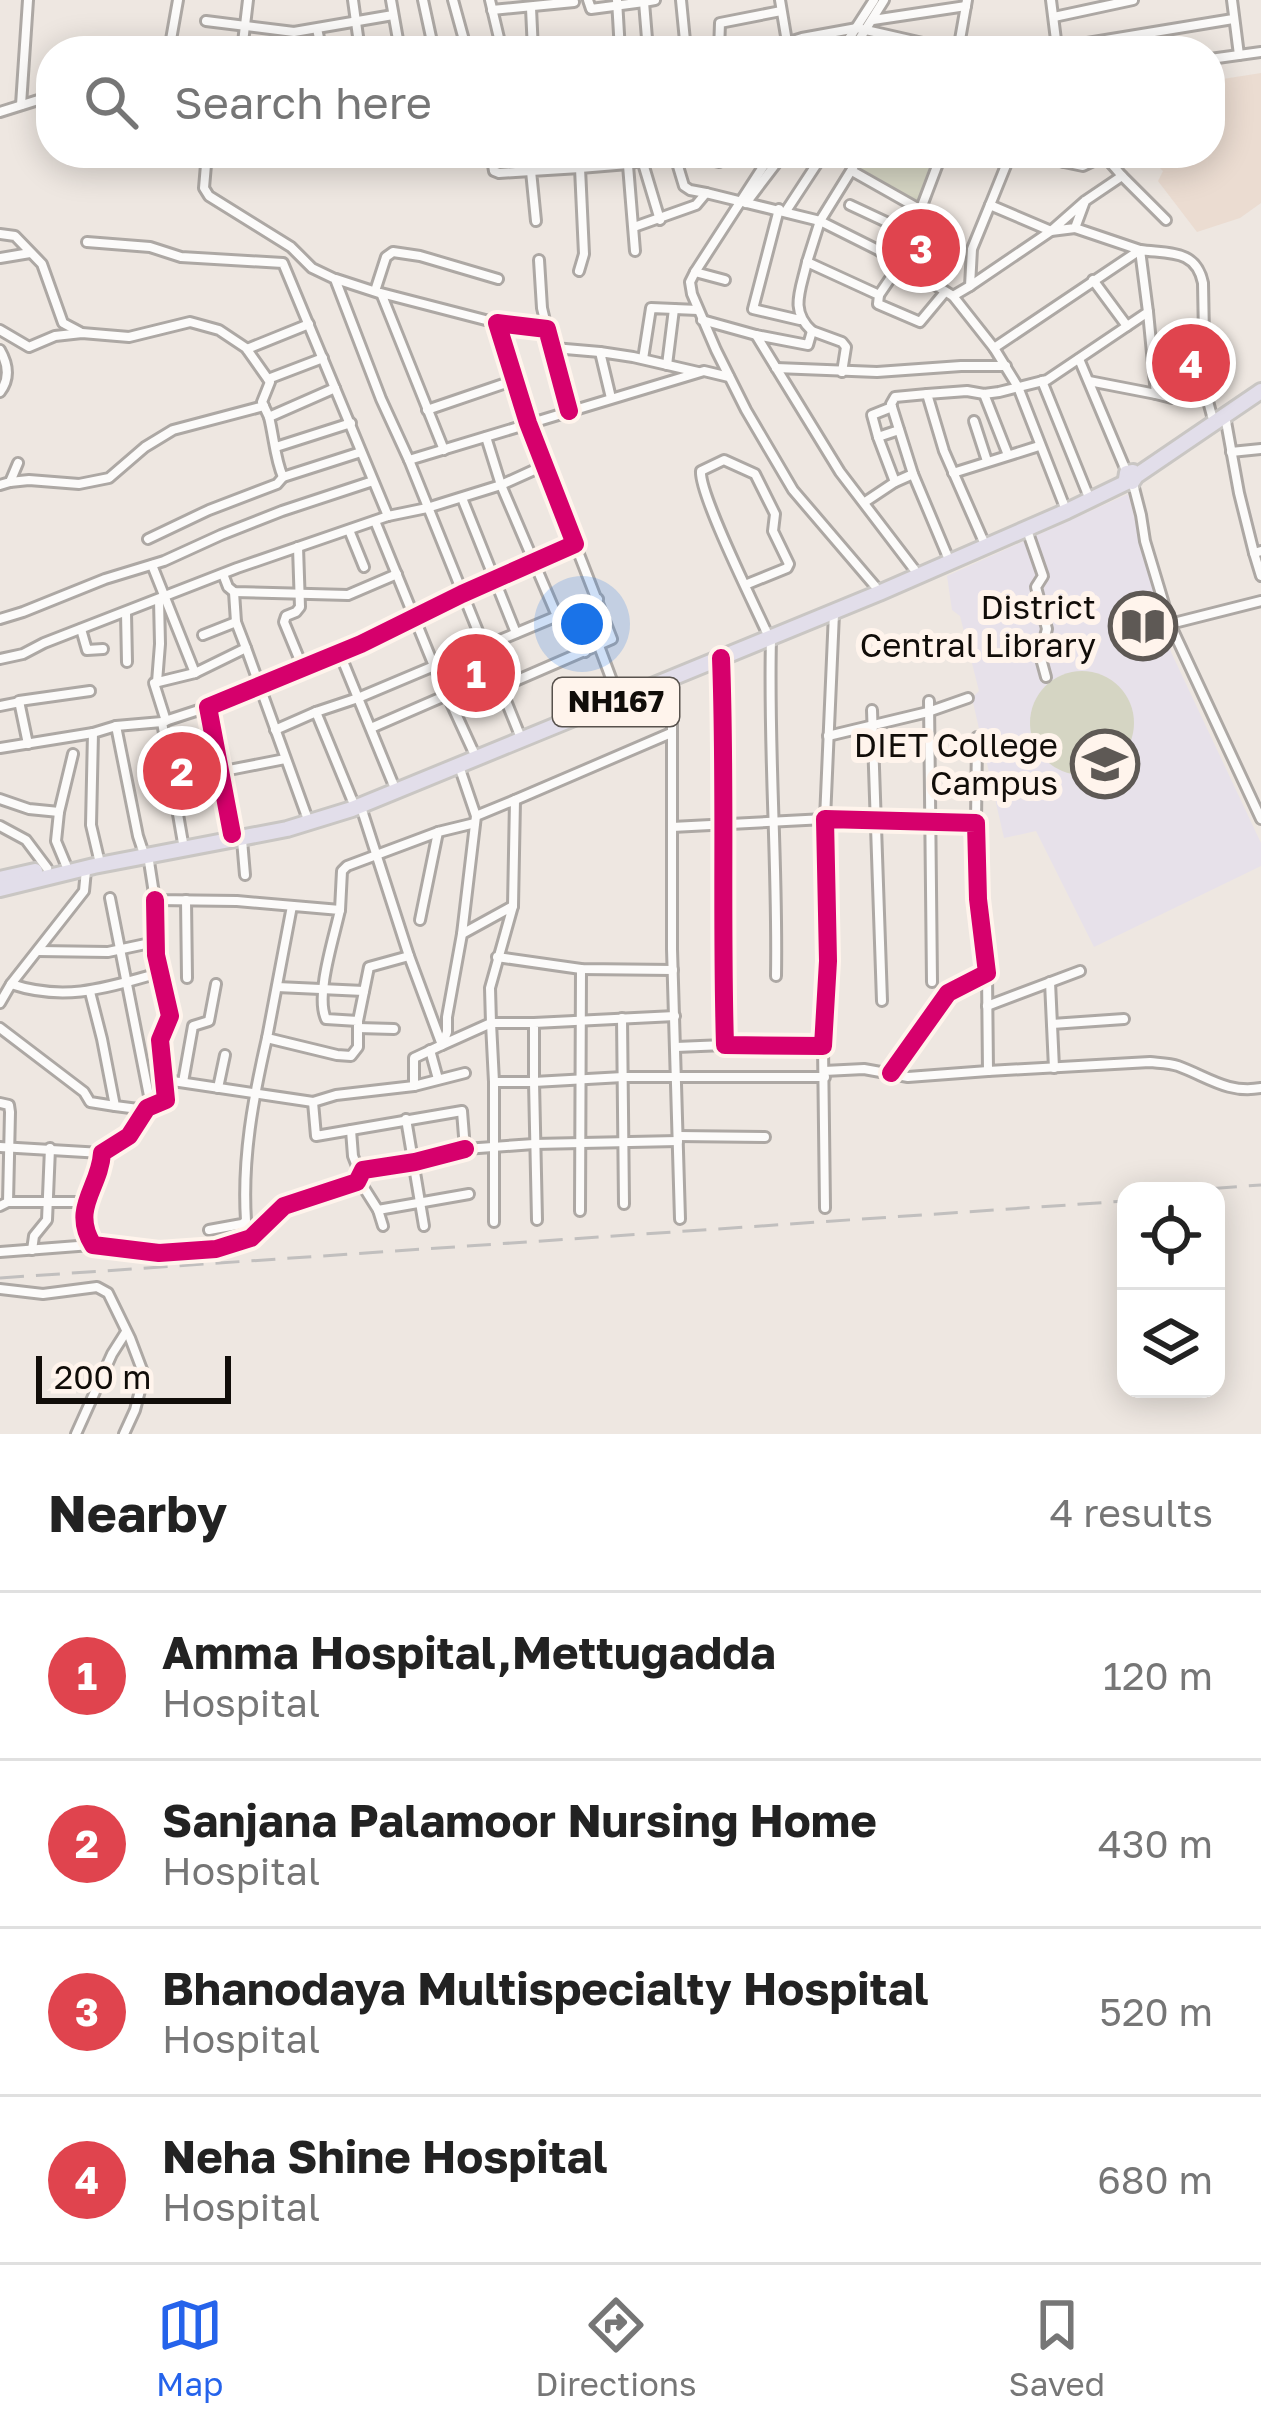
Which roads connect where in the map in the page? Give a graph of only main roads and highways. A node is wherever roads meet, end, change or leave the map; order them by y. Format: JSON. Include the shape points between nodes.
{"nodes":[{"id":1,"x":1261,"y":387,"type":"edge"},
{"id":2,"x":1130,"y":477,"type":"junction"},
{"id":3,"x":833,"y":608,"type":"junction"},
{"id":4,"x":769,"y":635,"type":"junction"},
{"id":5,"x":521,"y":737,"type":"junction"},
{"id":6,"x":357,"y":804,"type":"junction"},
{"id":7,"x":237,"y":836,"type":"junction"},
{"id":8,"x":146,"y":853,"type":"junction"},
{"id":9,"x":90,"y":863,"type":"junction"},
{"id":10,"x":0,"y":878,"type":"edge"},
{"id":11,"x":0,"y":889,"type":"edge"}],
"edges":[{"from":1,"to":2,"type":"highway","number":"NH167"},
{"from":2,"to":3,"type":"highway","number":"NH167"},
{"from":2,"to":3,"type":"highway","number":"NH167"},
{"from":3,"to":4,"type":"highway","number":"NH167"},
{"from":4,"to":5,"type":"highway","number":"NH167"},
{"from":4,"to":5,"type":"highway","number":"NH167"},
{"from":5,"to":6,"type":"highway","number":"NH167"},
{"from":5,"to":6,"type":"highway","number":"NH167"},
{"from":6,"to":7,"type":"highway","number":"NH167"},
{"from":6,"to":7,"type":"highway","number":"NH167"},
{"from":7,"to":8,"type":"highway","number":"NH167"},
{"from":7,"to":8,"type":"highway","number":"NH167"},
{"from":8,"to":9,"type":"highway","number":"NH167"},
{"from":9,"to":10,"type":"highway"},
{"from":9,"to":11,"type":"highway","number":"NH167"}]}
